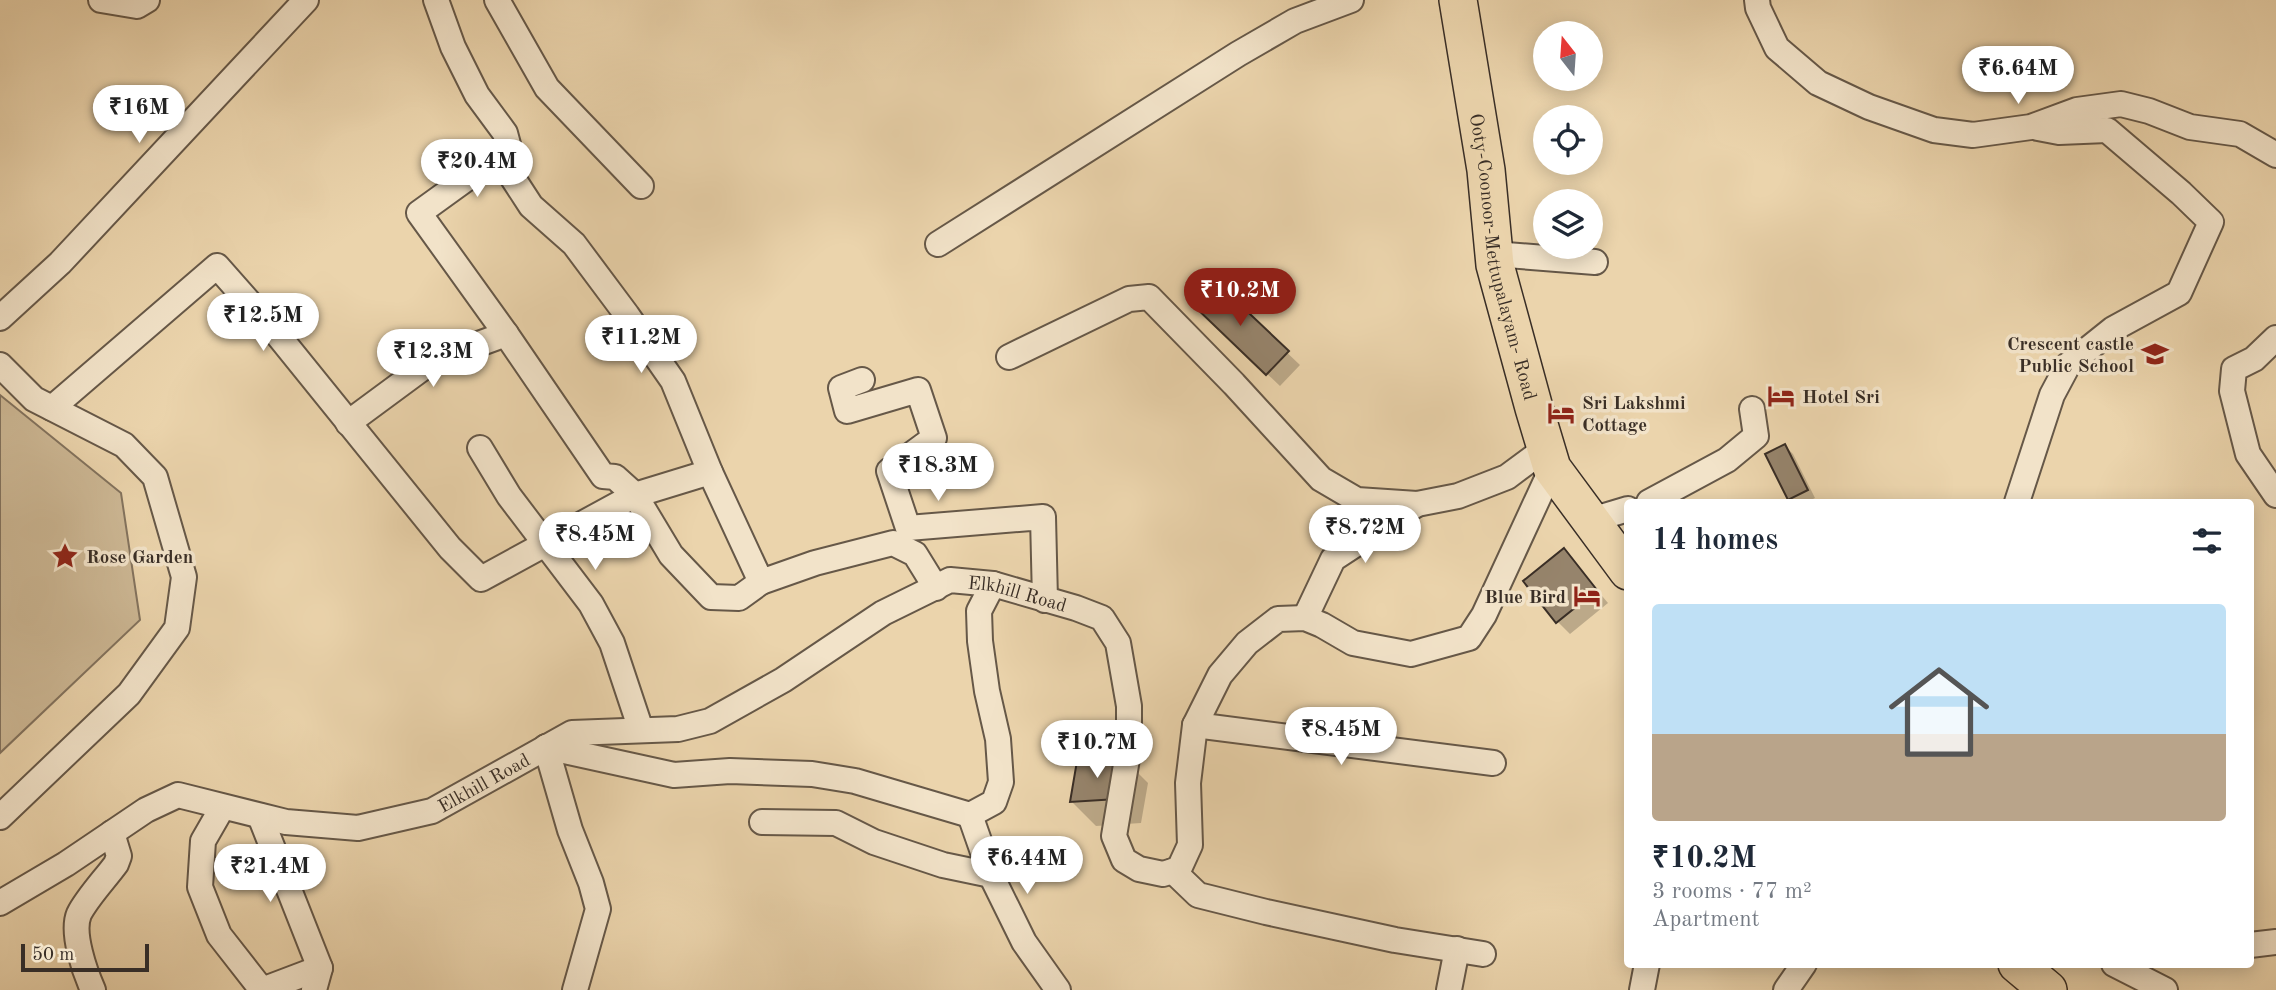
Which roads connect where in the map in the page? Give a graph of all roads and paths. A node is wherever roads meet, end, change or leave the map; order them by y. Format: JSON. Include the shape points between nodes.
{"nodes":[{"id":1,"x":101,"y":0,"type":"edge"},
{"id":2,"x":147,"y":0,"type":"edge"},
{"id":3,"x":306,"y":0,"type":"edge"},
{"id":4,"x":436,"y":0,"type":"edge"},
{"id":5,"x":497,"y":0,"type":"edge"},
{"id":6,"x":1351,"y":0,"type":"edge"},
{"id":7,"x":1458,"y":0,"type":"edge"},
{"id":8,"x":1757,"y":0,"type":"edge"},
{"id":9,"x":2031,"y":127,"type":"junction"},
{"id":10,"x":509,"y":148,"type":"junction"},
{"id":11,"x":2276,"y":155,"type":"edge"},
{"id":12,"x":641,"y":186,"type":"dead end"},
{"id":13,"x":938,"y":244,"type":"dead end"},
{"id":14,"x":1494,"y":254,"type":"junction"},
{"id":15,"x":1595,"y":262,"type":"dead end"},
{"id":16,"x":0,"y":318,"type":"edge"},
{"id":17,"x":506,"y":334,"type":"junction"},
{"id":18,"x":2276,"y":338,"type":"edge"},
{"id":19,"x":1009,"y":357,"type":"dead end"},
{"id":20,"x":0,"y":365,"type":"edge"},
{"id":21,"x":862,"y":380,"type":"dead end"},
{"id":22,"x":52,"y":408,"type":"junction"},
{"id":23,"x":1752,"y":410,"type":"dead end"},
{"id":24,"x":348,"y":423,"type":"junction"},
{"id":25,"x":480,"y":448,"type":"dead end"},
{"id":26,"x":1549,"y":458,"type":"junction"},
{"id":27,"x":710,"y":472,"type":"junction"},
{"id":28,"x":635,"y":495,"type":"junction"},
{"id":29,"x":2276,"y":495,"type":"edge"},
{"id":30,"x":1654,"y":499,"type":"edge"},
{"id":31,"x":2018,"y":499,"type":"edge"},
{"id":32,"x":1417,"y":505,"type":"junction"},
{"id":33,"x":1624,"y":510,"type":"edge"},
{"id":34,"x":1588,"y":521,"type":"junction"},
{"id":35,"x":545,"y":544,"type":"junction"},
{"id":36,"x":1624,"y":566,"type":"edge"},
{"id":37,"x":761,"y":582,"type":"junction"},
{"id":38,"x":993,"y":584,"type":"junction"},
{"id":39,"x":936,"y":588,"type":"junction"},
{"id":40,"x":1045,"y":600,"type":"junction"},
{"id":41,"x":1305,"y":618,"type":"junction"},
{"id":42,"x":1195,"y":725,"type":"junction"},
{"id":43,"x":641,"y":730,"type":"junction"},
{"id":44,"x":546,"y":747,"type":"junction"},
{"id":45,"x":1493,"y":763,"type":"dead end"},
{"id":46,"x":222,"y":808,"type":"junction"},
{"id":47,"x":970,"y":815,"type":"junction"},
{"id":48,"x":260,"y":816,"type":"junction"},
{"id":49,"x":0,"y":817,"type":"edge"},
{"id":50,"x":762,"y":822,"type":"dead end"},
{"id":51,"x":112,"y":833,"type":"junction"},
{"id":52,"x":1173,"y":871,"type":"junction"},
{"id":53,"x":991,"y":875,"type":"junction"},
{"id":54,"x":0,"y":903,"type":"edge"},
{"id":55,"x":2276,"y":942,"type":"edge"},
{"id":56,"x":2254,"y":945,"type":"edge"},
{"id":57,"x":1457,"y":949,"type":"junction"},
{"id":58,"x":1482,"y":954,"type":"dead end"},
{"id":59,"x":1646,"y":968,"type":"edge"},
{"id":60,"x":1801,"y":968,"type":"edge"},
{"id":61,"x":2022,"y":968,"type":"edge"},
{"id":62,"x":2122,"y":968,"type":"edge"},
{"id":63,"x":317,"y":979,"type":"edge"},
{"id":64,"x":93,"y":990,"type":"edge"},
{"id":65,"x":262,"y":990,"type":"edge"},
{"id":66,"x":575,"y":990,"type":"edge"},
{"id":67,"x":1058,"y":990,"type":"edge"},
{"id":68,"x":1449,"y":990,"type":"edge"},
{"id":69,"x":1642,"y":990,"type":"edge"},
{"id":70,"x":1786,"y":990,"type":"edge"},
{"id":71,"x":2048,"y":990,"type":"edge"},
{"id":72,"x":2165,"y":990,"type":"edge"}],
"edges":[{"from":1,"to":2,"type":"street","via":[[137,6]]},
{"from":3,"to":16,"type":"street","via":[[60,263]]},
{"from":4,"to":10,"type":"street","via":[[453,47],[477,95],[505,133]]},
{"from":5,"to":12,"type":"street","via":[[547,88]]},
{"from":6,"to":13,"type":"street","via":[[1296,21],[1238,54]]},
{"from":7,"to":14,"type":"highway","name":"Ooty-Coonoor-Mettupalayam- Road","via":[[1486,170]]},
{"from":8,"to":9,"type":"street","via":[[1777,48],[1818,83],[1869,107],[1934,130],[1973,135]]},
{"from":9,"to":11,"type":"street","via":[[2077,110],[2121,104],[2190,127],[2240,134]]},
{"from":9,"to":31,"type":"street","via":[[2059,132],[2107,130],[2210,222],[2179,293],[2113,329],[2068,365],[2052,395]]},
{"from":10,"to":17,"type":"street","via":[[419,213]]},
{"from":10,"to":27,"type":"street","via":[[505,166],[531,206],[574,244],[673,382]]},
{"from":14,"to":15,"type":"street"},
{"from":14,"to":26,"type":"highway","name":"Ooty-Coonoor-Mettupalayam- Road"},
{"from":17,"to":24,"type":"street","via":[[432,361]]},
{"from":17,"to":28,"type":"street","via":[[603,477],[615,477]]},
{"from":18,"to":29,"type":"street","via":[[2254,359],[2234,369],[2232,391],[2248,454]]},
{"from":19,"to":32,"type":"street","via":[[1129,299],[1149,297],[1321,479],[1357,500]]},
{"from":20,"to":22,"type":"street","via":[[34,399]]},
{"from":21,"to":40,"type":"street","via":[[841,388],[847,411],[918,390],[934,438],[889,471],[908,528],[1043,517]]},
{"from":22,"to":24,"type":"street","via":[[217,266]]},
{"from":22,"to":49,"type":"street","via":[[124,444],[155,477],[184,577],[177,628],[129,694]]},
{"from":23,"to":30,"type":"street","via":[[1756,436],[1727,460]]},
{"from":24,"to":35,"type":"street","via":[[481,579]]},
{"from":25,"to":35,"type":"street"},
{"from":26,"to":32,"type":"street","via":[[1458,496]]},
{"from":26,"to":34,"type":"highway","name":"Ooty-Coonoor-Mettupalayam- Road"},
{"from":26,"to":41,"type":"street","via":[[1484,615],[1469,638],[1411,654],[1353,643]]},
{"from":27,"to":28,"type":"street"},
{"from":27,"to":37,"type":"street"},
{"from":28,"to":35,"type":"street"},
{"from":28,"to":37,"type":"street","via":[[671,555],[711,597],[739,598]]},
{"from":32,"to":41,"type":"street","via":[[1333,559]]},
{"from":33,"to":34,"type":"street"},
{"from":34,"to":36,"type":"highway","name":"Ooty-Coonoor-Mettupalayam- Road"},
{"from":35,"to":43,"type":"street","via":[[592,604],[612,643]]},
{"from":37,"to":39,"type":"street","via":[[893,543],[915,554]]},
{"from":38,"to":39,"type":"street","name":"Elkhill Road","via":[[950,580]]},
{"from":38,"to":40,"type":"street","name":"Elkhill Road"},
{"from":38,"to":47,"type":"street","via":[[979,611],[1001,782],[994,802]]},
{"from":39,"to":43,"type":"street","name":"Elkhill Road","via":[[883,613],[710,722]]},
{"from":40,"to":52,"type":"street","name":"Elkhill Road","via":[[1102,618],[1118,643],[1129,706],[1129,747],[1114,836],[1124,860],[1139,869],[1163,874]]},
{"from":41,"to":42,"type":"street","via":[[1278,619],[1247,643],[1220,675]]},
{"from":42,"to":45,"type":"street"},
{"from":42,"to":52,"type":"street","via":[[1188,783],[1190,845],[1179,869]]},
{"from":43,"to":44,"type":"street","name":"Elkhill Road","via":[[572,733]]},
{"from":44,"to":47,"type":"street","via":[[674,775],[730,771],[855,781]]},
{"from":44,"to":48,"type":"street","name":"Elkhill Road","via":[[432,811],[358,828]]},
{"from":44,"to":66,"type":"street","via":[[598,909]]},
{"from":46,"to":48,"type":"street","name":"Elkhill Road"},
{"from":46,"to":51,"type":"street","name":"Elkhill Road","via":[[178,795]]},
{"from":46,"to":65,"type":"street","via":[[204,841],[200,887],[219,935]]},
{"from":47,"to":53,"type":"street"},
{"from":48,"to":63,"type":"street"},
{"from":50,"to":53,"type":"street","via":[[836,823],[874,842]]},
{"from":51,"to":54,"type":"street","name":"Elkhill Road"},
{"from":51,"to":64,"type":"street","via":[[119,856],[79,914],[76,930]]},
{"from":52,"to":57,"type":"street","via":[[1198,895],[1395,940]]},
{"from":53,"to":67,"type":"street","via":[[1024,942]]},
{"from":55,"to":56,"type":"street"},
{"from":57,"to":58,"type":"street"},
{"from":57,"to":68,"type":"street"},
{"from":59,"to":69,"type":"street"},
{"from":60,"to":70,"type":"street"},
{"from":61,"to":71,"type":"highway"},
{"from":62,"to":72,"type":"street"},
{"from":63,"to":65,"type":"street"}]}
